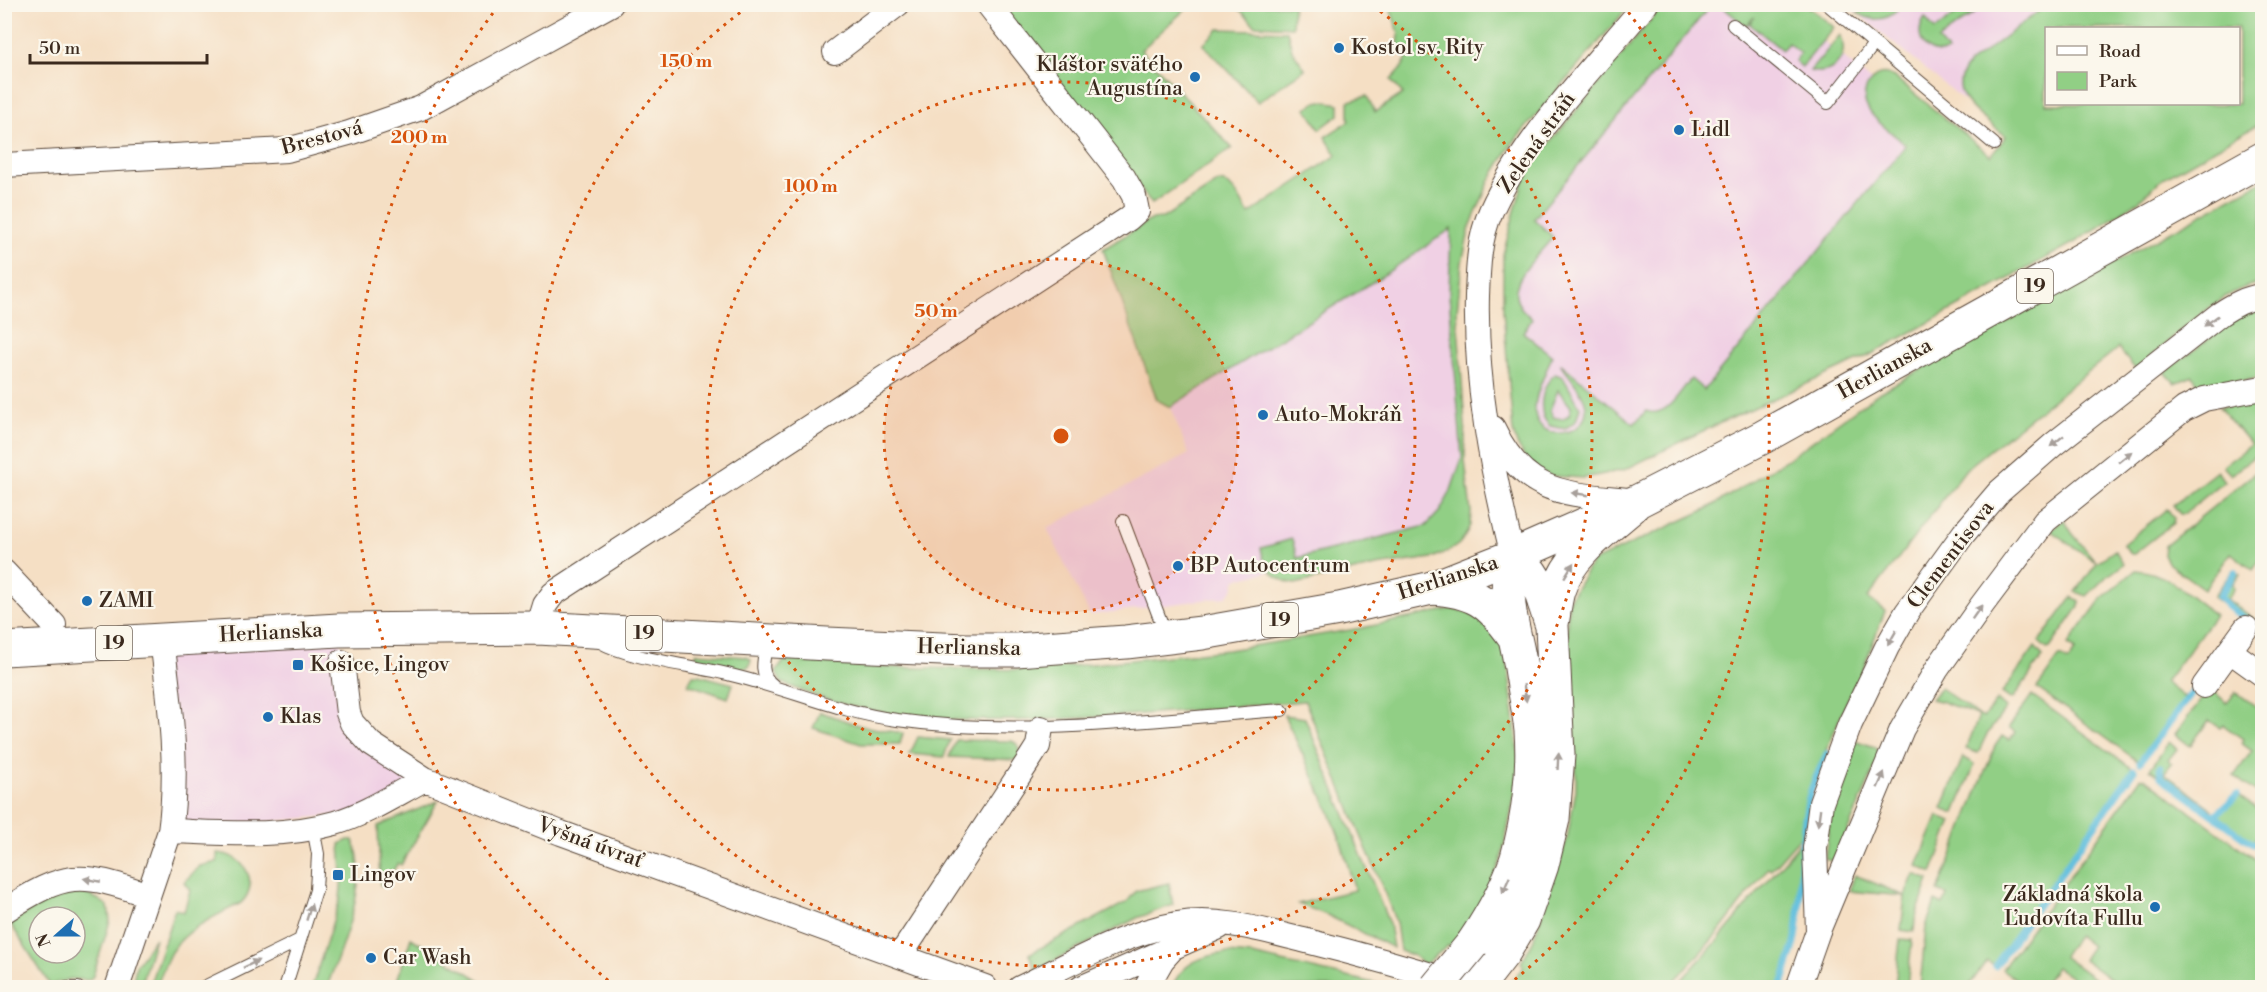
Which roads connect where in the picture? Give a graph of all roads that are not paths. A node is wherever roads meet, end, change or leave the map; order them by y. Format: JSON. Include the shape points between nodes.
{"nodes":[{"id":1,"x":611,"y":4,"type":"edge"},
{"id":2,"x":898,"y":4,"type":"edge"},
{"id":3,"x":988,"y":4,"type":"edge"},
{"id":4,"x":1646,"y":4,"type":"edge"},
{"id":5,"x":1827,"y":4,"type":"edge"},
{"id":6,"x":1733,"y":25,"type":"dead end"},
{"id":7,"x":1874,"y":44,"type":"junction"},
{"id":8,"x":835,"y":52,"type":"dead end"},
{"id":9,"x":1994,"y":144,"type":"dead end"},
{"id":10,"x":2262,"y":159,"type":"edge"},
{"id":11,"x":4,"y":165,"type":"edge"},
{"id":12,"x":2262,"y":296,"type":"edge"},
{"id":13,"x":2262,"y":388,"type":"edge"},
{"id":14,"x":1484,"y":411,"type":"junction"},
{"id":15,"x":1638,"y":501,"type":"junction"},
{"id":16,"x":1123,"y":521,"type":"dead end"},
{"id":17,"x":1513,"y":556,"type":"junction"},
{"id":18,"x":4,"y":572,"type":"edge"},
{"id":19,"x":1432,"y":588,"type":"junction"},
{"id":20,"x":54,"y":625,"type":"dead end"},
{"id":21,"x":1552,"y":626,"type":"junction"},
{"id":22,"x":538,"y":628,"type":"junction"},
{"id":23,"x":2246,"y":628,"type":"dead end"},
{"id":24,"x":585,"y":630,"type":"junction"},
{"id":25,"x":1514,"y":636,"type":"junction"},
{"id":26,"x":1167,"y":638,"type":"junction"},
{"id":27,"x":162,"y":640,"type":"junction"},
{"id":28,"x":768,"y":640,"type":"junction"},
{"id":29,"x":4,"y":650,"type":"edge"},
{"id":30,"x":2230,"y":651,"type":"junction"},
{"id":31,"x":342,"y":662,"type":"dead end"},
{"id":32,"x":2262,"y":674,"type":"edge"},
{"id":33,"x":774,"y":685,"type":"junction"},
{"id":34,"x":2204,"y":686,"type":"dead end"},
{"id":35,"x":1282,"y":710,"type":"dead end"},
{"id":36,"x":1041,"y":728,"type":"junction"},
{"id":37,"x":425,"y":779,"type":"junction"},
{"id":38,"x":313,"y":828,"type":"junction"},
{"id":39,"x":170,"y":831,"type":"junction"},
{"id":40,"x":148,"y":895,"type":"junction"},
{"id":41,"x":4,"y":911,"type":"edge"},
{"id":42,"x":1226,"y":924,"type":"junction"},
{"id":43,"x":1818,"y":931,"type":"junction"},
{"id":44,"x":300,"y":940,"type":"junction"},
{"id":45,"x":1174,"y":947,"type":"junction"},
{"id":46,"x":900,"y":956,"type":"junction"},
{"id":47,"x":1030,"y":983,"type":"edge"},
{"id":48,"x":1092,"y":985,"type":"edge"},
{"id":49,"x":67,"y":987,"type":"edge"},
{"id":50,"x":78,"y":987,"type":"edge"},
{"id":51,"x":117,"y":987,"type":"edge"},
{"id":52,"x":202,"y":987,"type":"edge"},
{"id":53,"x":285,"y":987,"type":"edge"},
{"id":54,"x":986,"y":987,"type":"edge"},
{"id":55,"x":1146,"y":987,"type":"edge"},
{"id":56,"x":1436,"y":987,"type":"edge"},
{"id":57,"x":1475,"y":987,"type":"edge"},
{"id":58,"x":1798,"y":987,"type":"edge"}],
"edges":[{"from":1,"to":11,"type":"street","name":"Brestová","via":[[421,108],[318,143],[287,150]]},
{"from":2,"to":8,"type":"street"},
{"from":3,"to":22,"type":"street","via":[[1124,178],[1137,211],[553,594]]},
{"from":4,"to":14,"type":"street","name":"Zelená stráň","via":[[1547,122],[1491,210],[1478,277]]},
{"from":5,"to":7,"type":"lane"},
{"from":6,"to":7,"type":"lane","via":[[1828,103]]},
{"from":7,"to":9,"type":"lane"},
{"from":10,"to":15,"type":"main road","name":"Herlianska","number":"19","via":[[1764,437]]},
{"from":12,"to":43,"type":"street","name":"Clementisova","one_way":true,"via":[[2251,297],[2220,314],[2047,450],[1999,492],[1920,593],[1887,647],[1826,784],[1815,848]]},
{"from":43,"to":13,"type":"street","name":"Clementisova","one_way":true,"via":[[1902,729],[1944,659],[2045,521],[2184,409],[2204,399]]},
{"from":15,"to":14,"type":"street","one_way":true,"via":[[1569,492],[1532,480],[1506,453]]},
{"from":14,"to":17,"type":"street","name":"Zelená stráň"},
{"from":15,"to":17,"type":"main road","name":"Herlianska","number":"19"},
{"from":21,"to":15,"type":"main road","one_way":true,"via":[[1558,591],[1573,563]]},
{"from":16,"to":26,"type":"lane"},
{"from":17,"to":19,"type":"main road","name":"Herlianska","number":"19"},
{"from":17,"to":21,"type":"main road","via":[[1538,584]]},
{"from":17,"to":25,"type":"main road","via":[[1507,604]]},
{"from":18,"to":20,"type":"street"},
{"from":19,"to":25,"type":"main road","via":[[1455,590],[1481,600]]},
{"from":19,"to":26,"type":"main road","name":"Herlianska","number":"19","via":[[1318,613]]},
{"from":57,"to":21,"type":"main road","one_way":true,"via":[[1504,952],[1523,920],[1553,819],[1558,755]]},
{"from":22,"to":24,"type":"main road","name":"Herlianska","number":"19"},
{"from":22,"to":27,"type":"main road","name":"Herlianska","number":"19","via":[[339,630]]},
{"from":23,"to":30,"type":"street"},
{"from":24,"to":28,"type":"main road","name":"Herlianska","number":"19"},
{"from":24,"to":33,"type":"lane","via":[[605,645],[625,652]]},
{"from":25,"to":56,"type":"main road","one_way":true,"bridge":true,"via":[[1531,731],[1531,771],[1517,857],[1495,909]]},
{"from":26,"to":28,"type":"main road","name":"Herlianska","number":"19","via":[[965,650]]},
{"from":27,"to":29,"type":"main road","name":"Herlianska","number":"19"},
{"from":27,"to":39,"type":"street","via":[[174,731]]},
{"from":28,"to":33,"type":"lane","via":[[762,668]]},
{"from":30,"to":32,"type":"street"},
{"from":30,"to":34,"type":"street"},
{"from":31,"to":37,"type":"street","name":"Vyšná úvrať","via":[[352,723],[371,744]]},
{"from":33,"to":36,"type":"lane","via":[[896,720]]},
{"from":35,"to":36,"type":"lane"},
{"from":36,"to":46,"type":"street","via":[[1038,746]]},
{"from":37,"to":38,"type":"street","via":[[359,813]]},
{"from":37,"to":46,"type":"street","name":"Vyšná úvrať","via":[[561,833]]},
{"from":38,"to":39,"type":"street","via":[[272,833]]},
{"from":44,"to":38,"type":"lane","one_way":true,"via":[[316,890],[318,854]]},
{"from":39,"to":40,"type":"street"},
{"from":40,"to":41,"type":"street","one_way":true,"via":[[124,886],[74,878],[38,890]]},
{"from":40,"to":51,"type":"street"},
{"from":42,"to":45,"type":"street"},
{"from":42,"to":47,"type":"street","via":[[1195,922],[1153,930],[1114,943]]},
{"from":42,"to":48,"type":"street","via":[[1171,934],[1105,964]]},
{"from":42,"to":57,"type":"street","via":[[1256,928]]},
{"from":43,"to":58,"type":"street","name":"Clementisova"},
{"from":52,"to":44,"type":"lane","one_way":true},
{"from":44,"to":53,"type":"lane"},
{"from":45,"to":48,"type":"street"},
{"from":45,"to":55,"type":"street"},
{"from":46,"to":54,"type":"street","name":"Vyšná úvrať"},
{"from":47,"to":48,"type":"street","via":[[1066,980]]},
{"from":49,"to":50,"type":"lane"}]}
